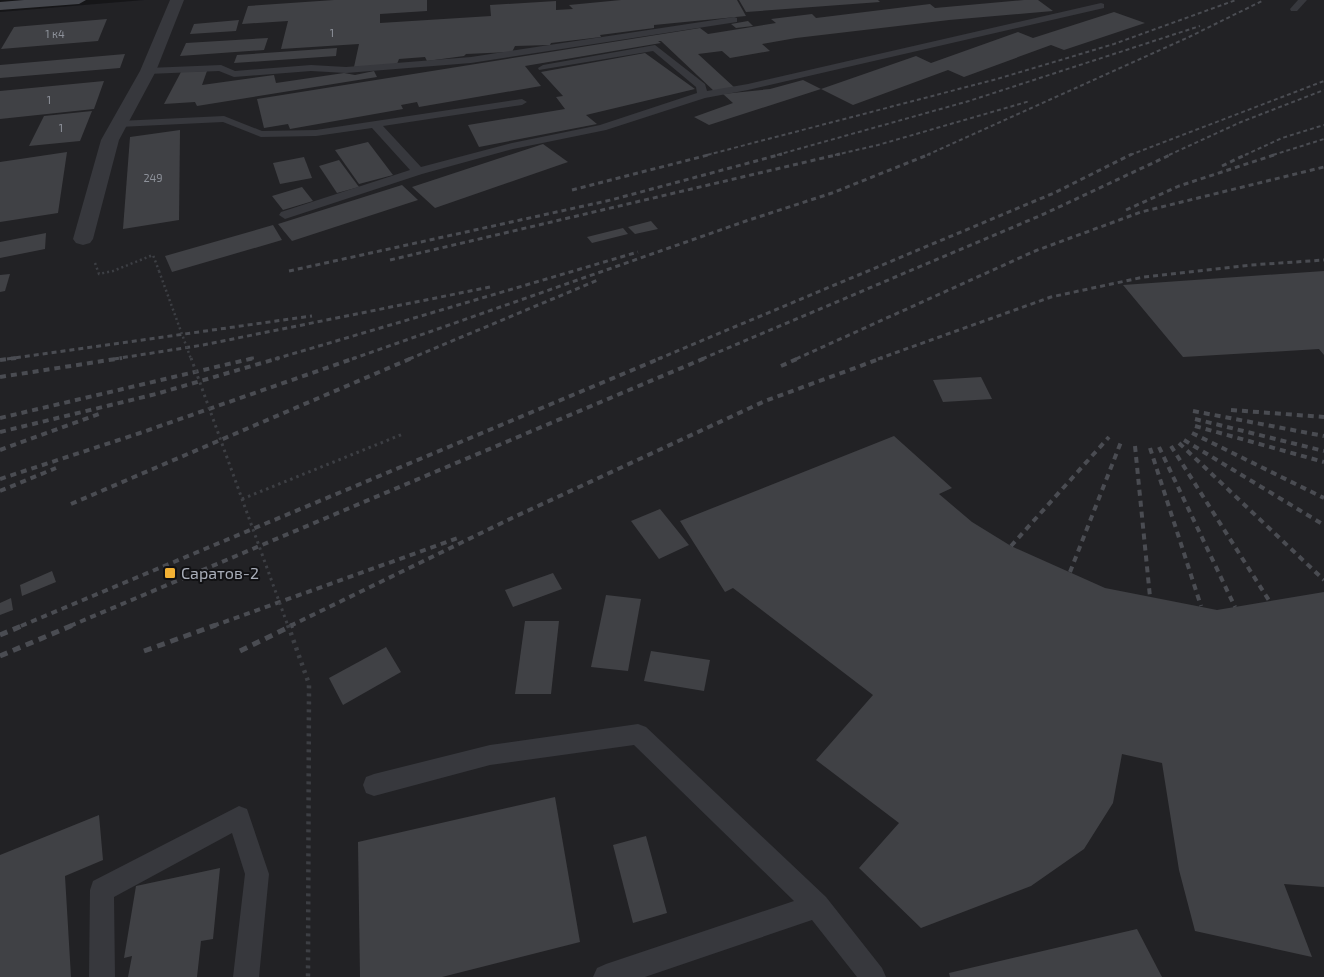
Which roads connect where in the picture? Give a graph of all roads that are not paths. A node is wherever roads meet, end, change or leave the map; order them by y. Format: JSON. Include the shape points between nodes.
{"nodes":[{"id":1,"x":80,"y":0,"type":"edge"},
{"id":2,"x":177,"y":0,"type":"edge"},
{"id":3,"x":1303,"y":0,"type":"edge"},
{"id":4,"x":0,"y":6,"type":"edge"},
{"id":5,"x":1101,"y":6,"type":"dead end"},
{"id":6,"x":1294,"y":10,"type":"dead end"},
{"id":7,"x":734,"y":20,"type":"dead end"},
{"id":8,"x":543,"y":68,"type":"dead end"},
{"id":9,"x":148,"y":72,"type":"junction"},
{"id":10,"x":703,"y":95,"type":"junction"},
{"id":11,"x":522,"y":102,"type":"dead end"},
{"id":12,"x":119,"y":124,"type":"junction"},
{"id":13,"x":375,"y":124,"type":"junction"},
{"id":14,"x":418,"y":171,"type":"junction"},
{"id":15,"x":285,"y":215,"type":"dead end"},
{"id":16,"x":82,"y":239,"type":"dead end"},
{"id":17,"x":374,"y":785,"type":"dead end"},
{"id":18,"x":817,"y":906,"type":"junction"},
{"id":19,"x":102,"y":977,"type":"edge"},
{"id":20,"x":246,"y":977,"type":"edge"},
{"id":21,"x":606,"y":977,"type":"edge"},
{"id":22,"x":873,"y":977,"type":"edge"}],
"edges":[{"from":1,"to":4,"type":"main road"},
{"from":2,"to":9,"type":"street"},
{"from":3,"to":6,"type":"lane"},
{"from":5,"to":10,"type":"lane"},
{"from":7,"to":9,"type":"lane","via":[[472,60],[346,70],[311,68],[234,74],[222,68]]},
{"from":8,"to":10,"type":"lane","via":[[655,48],[701,86]]},
{"from":9,"to":12,"type":"street"},
{"from":10,"to":14,"type":"lane","via":[[602,128],[512,146]]},
{"from":11,"to":13,"type":"lane"},
{"from":12,"to":13,"type":"lane","via":[[224,118],[261,134],[316,133]]},
{"from":12,"to":16,"type":"street","via":[[110,140]]},
{"from":13,"to":14,"type":"lane"},
{"from":14,"to":15,"type":"lane"},
{"from":17,"to":18,"type":"lane","via":[[490,755],[638,734]]},
{"from":18,"to":21,"type":"lane"},
{"from":18,"to":22,"type":"lane"},
{"from":19,"to":20,"type":"lane","via":[[102,890],[239,817],[257,874]]}]}
